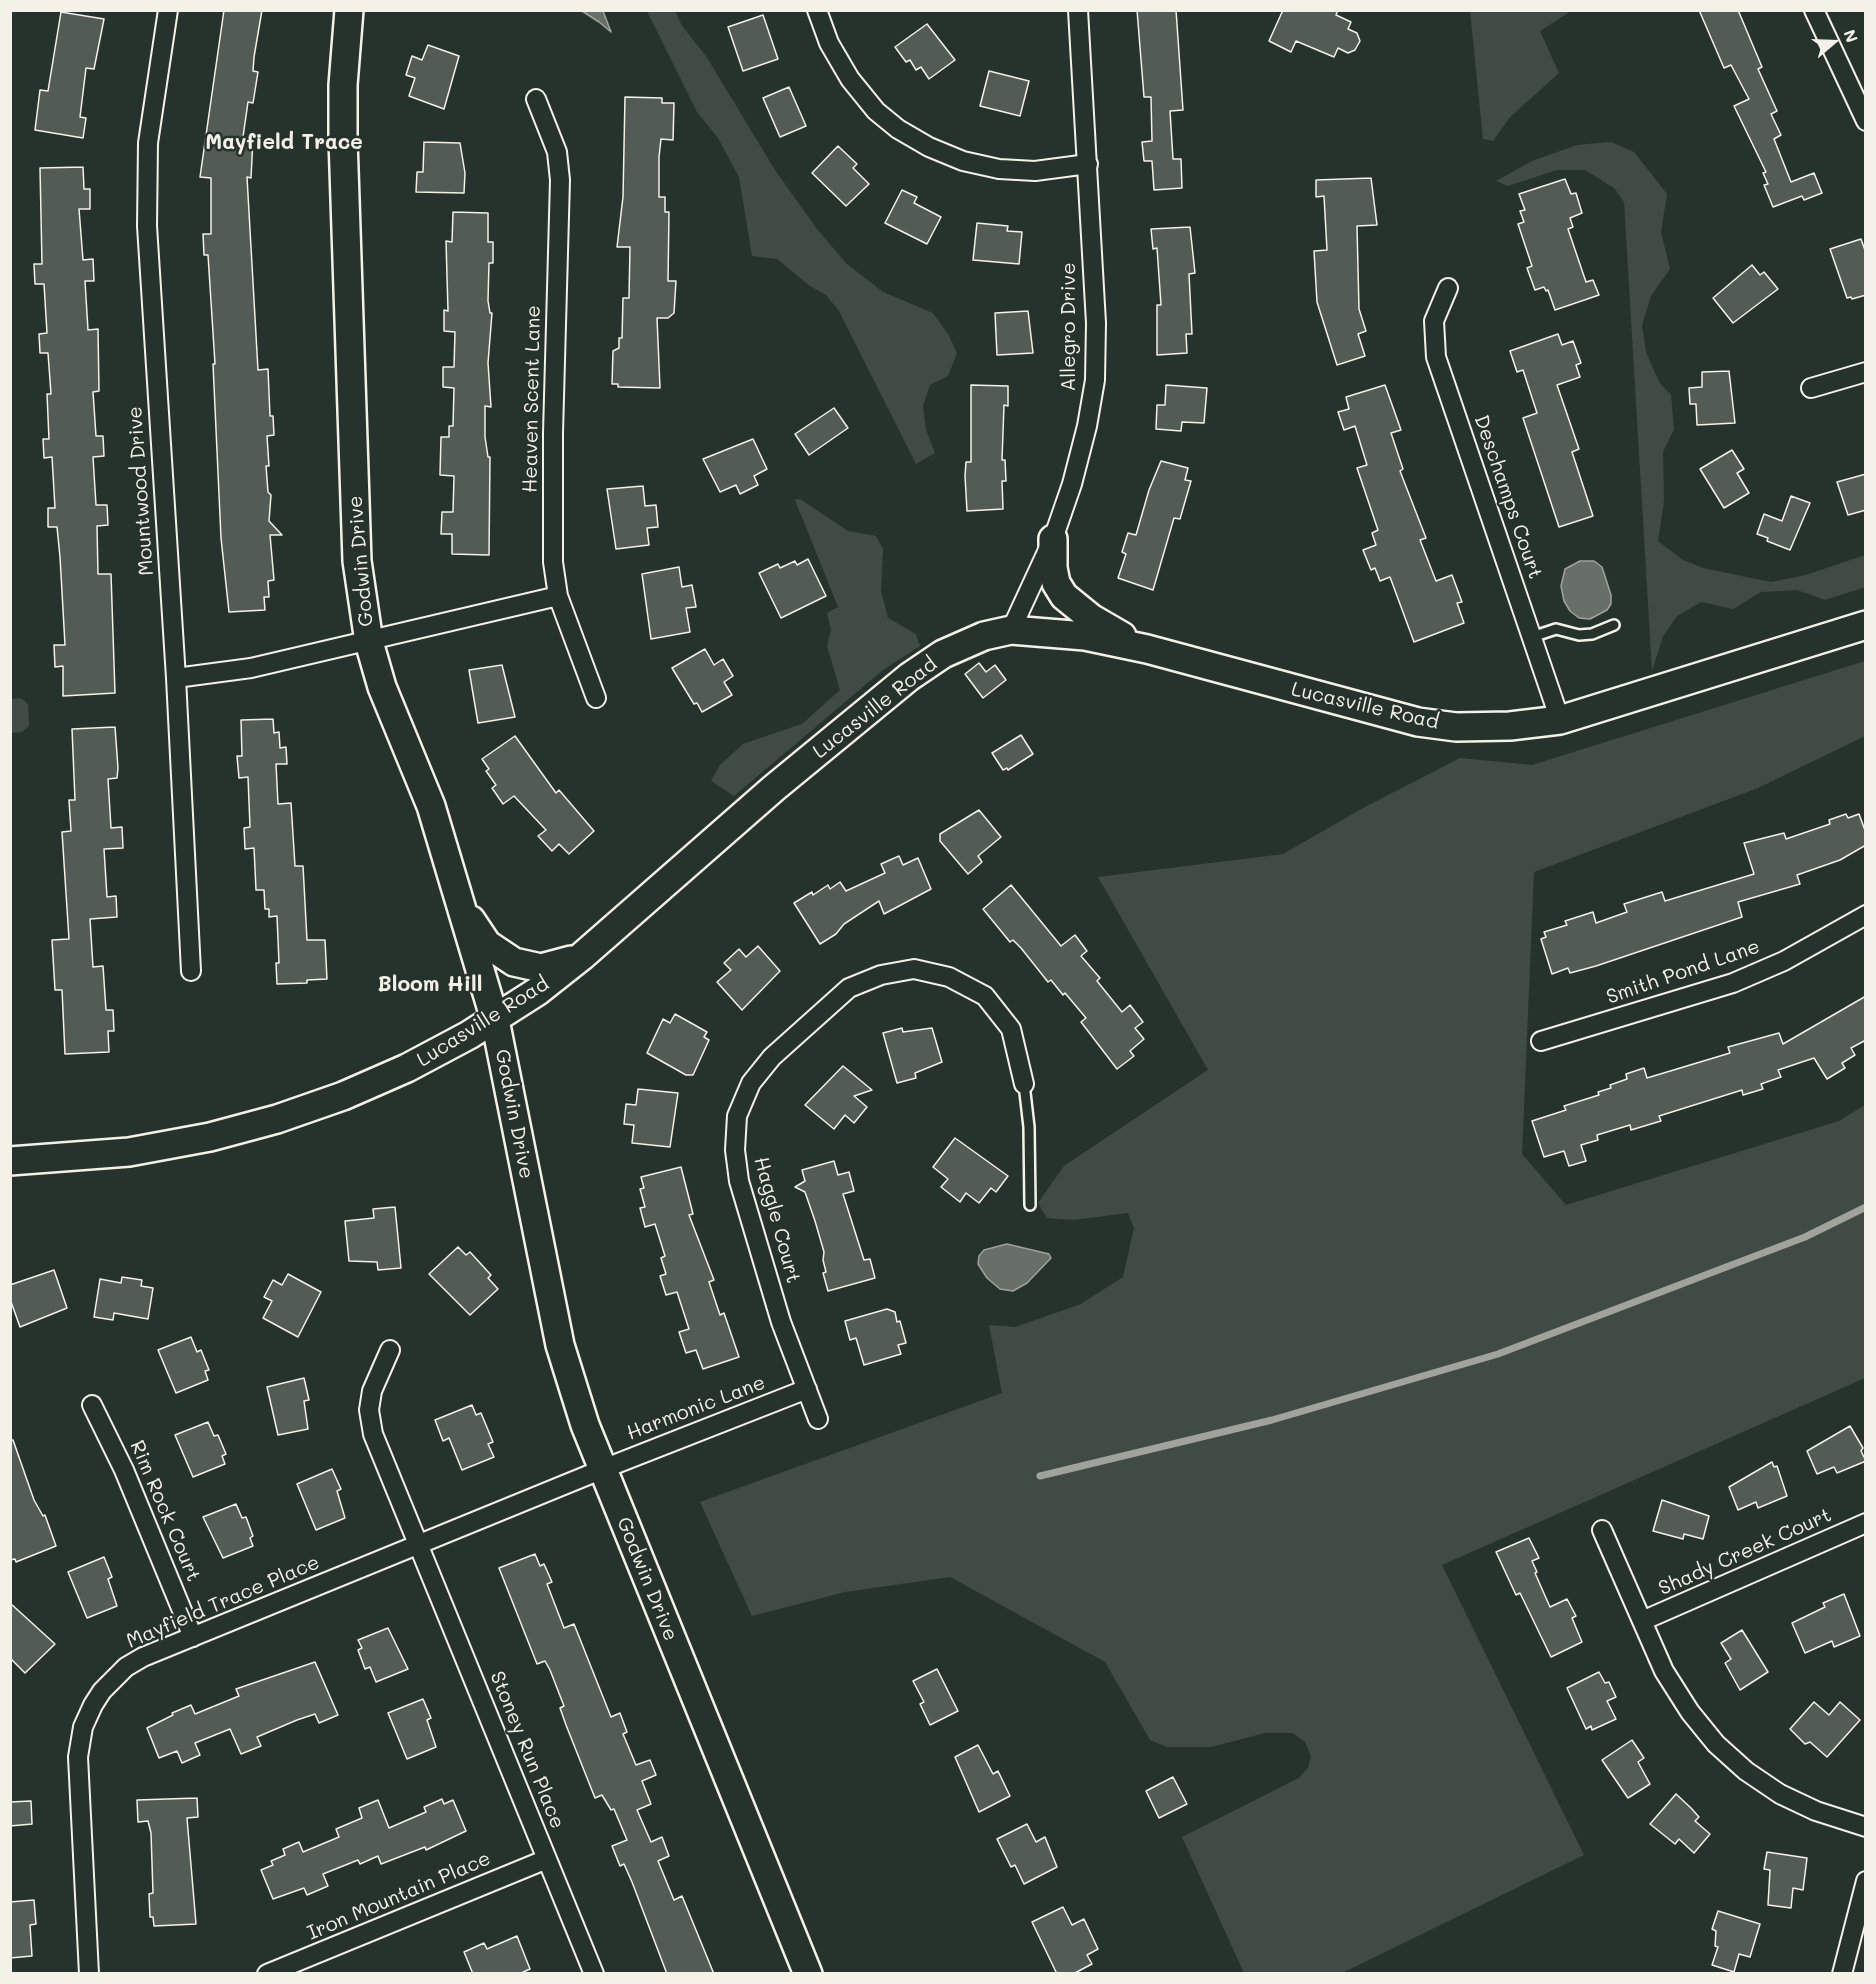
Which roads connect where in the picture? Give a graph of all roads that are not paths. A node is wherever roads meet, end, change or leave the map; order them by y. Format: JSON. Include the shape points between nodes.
{"nodes":[{"id":1,"x":168,"y":10,"type":"edge"},
{"id":2,"x":349,"y":10,"type":"edge"},
{"id":3,"x":817,"y":10,"type":"edge"},
{"id":4,"x":1078,"y":10,"type":"edge"},
{"id":5,"x":1814,"y":10,"type":"edge"},
{"id":6,"x":536,"y":99,"type":"dead end"},
{"id":7,"x":1866,"y":121,"type":"edge"},
{"id":8,"x":1088,"y":164,"type":"junction"},
{"id":9,"x":1448,"y":288,"type":"dead end"},
{"id":10,"x":1866,"y":372,"type":"edge"},
{"id":11,"x":1811,"y":388,"type":"dead end"},
{"id":12,"x":1053,"y":539,"type":"junction"},
{"id":13,"x":558,"y":596,"type":"junction"},
{"id":14,"x":1614,"y":625,"type":"dead end"},
{"id":15,"x":1866,"y":625,"type":"edge"},
{"id":16,"x":1011,"y":630,"type":"junction"},
{"id":17,"x":1532,"y":637,"type":"junction"},
{"id":18,"x":369,"y":642,"type":"junction"},
{"id":19,"x":1147,"y":650,"type":"junction"},
{"id":20,"x":176,"y":678,"type":"junction"},
{"id":21,"x":596,"y":698,"type":"dead end"},
{"id":22,"x":1560,"y":720,"type":"junction"},
{"id":23,"x":456,"y":891,"type":"junction"},
{"id":24,"x":1866,"y":915,"type":"edge"},
{"id":25,"x":581,"y":957,"type":"junction"},
{"id":26,"x":191,"y":970,"type":"dead end"},
{"id":27,"x":495,"y":1020,"type":"junction"},
{"id":28,"x":1541,"y":1041,"type":"dead end"},
{"id":29,"x":1024,"y":1083,"type":"joint"},
{"id":30,"x":10,"y":1161,"type":"edge"},
{"id":31,"x":1030,"y":1205,"type":"dead end"},
{"id":32,"x":390,"y":1350,"type":"dead end"},
{"id":33,"x":807,"y":1389,"type":"junction"},
{"id":34,"x":92,"y":1405,"type":"dead end"},
{"id":35,"x":818,"y":1419,"type":"dead end"},
{"id":36,"x":603,"y":1469,"type":"junction"},
{"id":37,"x":1866,"y":1523,"type":"edge"},
{"id":38,"x":1602,"y":1530,"type":"dead end"},
{"id":39,"x":419,"y":1544,"type":"junction"},
{"id":40,"x":1642,"y":1621,"type":"junction"},
{"id":41,"x":193,"y":1637,"type":"junction"},
{"id":42,"x":1866,"y":1827,"type":"edge"},
{"id":43,"x":547,"y":1859,"type":"junction"},
{"id":44,"x":1866,"y":1881,"type":"edge"},
{"id":45,"x":89,"y":1974,"type":"edge"},
{"id":46,"x":267,"y":1974,"type":"edge"},
{"id":47,"x":594,"y":1974,"type":"edge"},
{"id":48,"x":808,"y":1974,"type":"edge"},
{"id":49,"x":1842,"y":1974,"type":"edge"}],
"edges":[{"from":1,"to":20,"type":"street","name":"Mountwood Drive","via":[[148,143],[147,226]]},
{"from":2,"to":18,"type":"street","name":"Godwin Drive","via":[[343,151],[357,561]]},
{"from":3,"to":8,"type":"street","via":[[829,43],[850,79],[876,111],[921,143],[963,161],[999,169],[1035,171]]},
{"from":4,"to":8,"type":"street","name":"Allegro Drive"},
{"from":5,"to":7,"type":"street"},
{"from":6,"to":13,"type":"street","name":"Heaven Scent Lane","via":[[557,152],[560,180],[552,524]]},
{"from":8,"to":12,"type":"street","name":"Allegro Drive","via":[[1095,380],[1087,426]]},
{"from":9,"to":17,"type":"street","name":"Deschamps Court","via":[[1434,321],[1436,357]]},
{"from":10,"to":11,"type":"street"},
{"from":12,"to":16,"type":"street","name":"Allegro Drive"},
{"from":12,"to":19,"type":"street","via":[[1053,568],[1064,596],[1091,618]]},
{"from":13,"to":18,"type":"street"},
{"from":13,"to":21,"type":"street","name":"Heaven Scent Lane"},
{"from":14,"to":17,"type":"lane","via":[[1592,634],[1556,629]]},
{"from":15,"to":22,"type":"street","name":"Lucasville Road"},
{"from":16,"to":19,"type":"street","name":"Lucasville Road","via":[[1085,636]]},
{"from":16,"to":25,"type":"street","name":"Lucasville Road","via":[[970,641],[909,677],[774,788]]},
{"from":17,"to":22,"type":"street","name":"Deschamps Court"},
{"from":18,"to":20,"type":"street","via":[[251,668]]},
{"from":18,"to":23,"type":"street","name":"Godwin Drive","via":[[382,687],[431,806]]},
{"from":19,"to":22,"type":"street","name":"Lucasville Road","via":[[1418,722],[1456,727]]},
{"from":20,"to":26,"type":"street","name":"Mountwood Drive"},
{"from":23,"to":25,"type":"street","via":[[482,937],[505,958],[541,968]]},
{"from":23,"to":27,"type":"street","name":"Godwin Drive"},
{"from":24,"to":28,"type":"street","name":"Smith Pond Lane","via":[[1784,961],[1733,983]]},
{"from":25,"to":27,"type":"street","name":"Lucasville Road"},
{"from":27,"to":30,"type":"street","name":"Lucasville Road","via":[[407,1068],[277,1119],[129,1152]]},
{"from":27,"to":36,"type":"street","name":"Godwin Drive","via":[[560,1345]]},
{"from":29,"to":31,"type":"lane"},
{"from":29,"to":33,"type":"street","name":"Haggle Court","via":[[1011,1029],[985,996],[949,976],[914,969],[881,975],[849,988],[772,1057],[751,1083],[737,1116],[735,1150],[739,1181]]},
{"from":32,"to":39,"type":"street","name":"Stoney Run Place","via":[[372,1391],[370,1422]]},
{"from":33,"to":35,"type":"street","name":"Haggle Court"},
{"from":33,"to":36,"type":"street","name":"Harmonic Lane"},
{"from":34,"to":41,"type":"street","name":"Rim Rock Court","via":[[124,1470]]},
{"from":36,"to":39,"type":"street","name":"Mayfield Trace Place"},
{"from":36,"to":48,"type":"street","name":"Godwin Drive"},
{"from":37,"to":40,"type":"street","name":"Shady Creek Court"},
{"from":38,"to":40,"type":"street"},
{"from":39,"to":41,"type":"street","name":"Mayfield Trace Place"},
{"from":39,"to":43,"type":"street","name":"Stoney Run Place"},
{"from":40,"to":42,"type":"street","via":[[1676,1692],[1731,1758],[1780,1794]]},
{"from":41,"to":45,"type":"street","name":"Mayfield Trace Place","via":[[126,1667],[102,1691],[83,1727],[78,1756]]},
{"from":43,"to":46,"type":"street","name":"Iron Mountain Place"},
{"from":43,"to":47,"type":"street","name":"Stoney Run Place"},
{"from":44,"to":49,"type":"street"}]}
